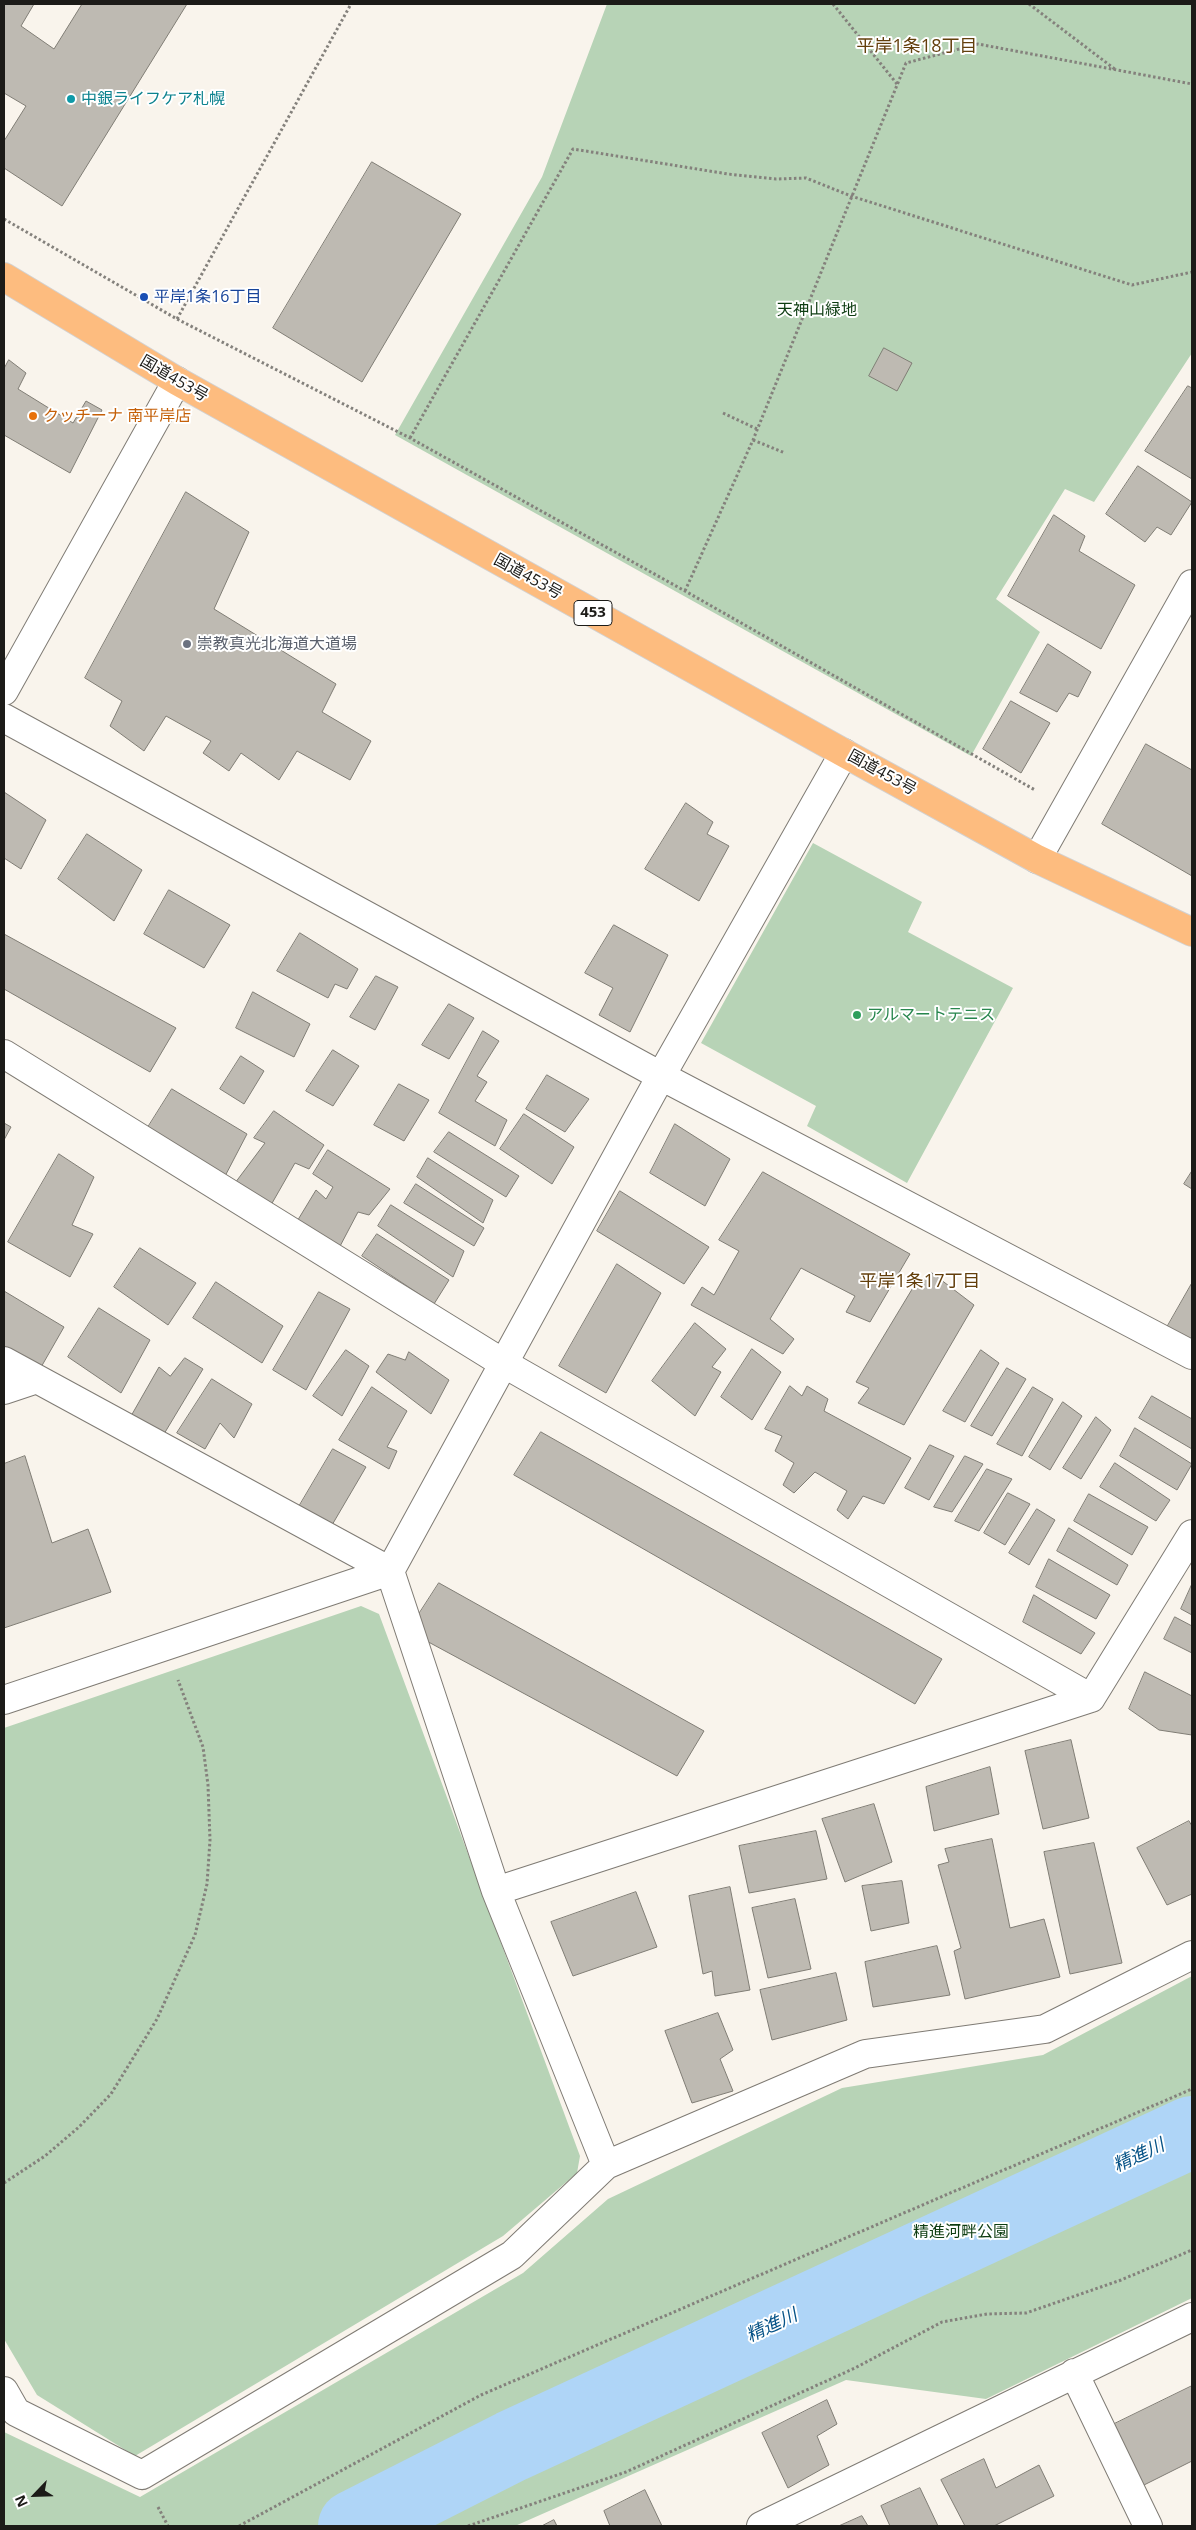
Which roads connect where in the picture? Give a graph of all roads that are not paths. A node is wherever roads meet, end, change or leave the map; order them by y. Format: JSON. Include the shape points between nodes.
{"nodes":[{"id":1,"x":4,"y":277,"type":"edge"},
{"id":2,"x":177,"y":381,"type":"junction"},
{"id":3,"x":1192,"y":584,"type":"edge"},
{"id":4,"x":4,"y":691,"type":"edge"},
{"id":5,"x":4,"y":718,"type":"edge"},
{"id":6,"x":844,"y":753,"type":"junction"},
{"id":7,"x":1037,"y":859,"type":"junction"},
{"id":8,"x":1192,"y":932,"type":"edge"},
{"id":9,"x":4,"y":1054,"type":"edge"},
{"id":10,"x":661,"y":1076,"type":"junction"},
{"id":11,"x":1192,"y":1355,"type":"edge"},
{"id":12,"x":4,"y":1361,"type":"edge"},
{"id":13,"x":503,"y":1363,"type":"junction"},
{"id":14,"x":37,"y":1379,"type":"junction"},
{"id":15,"x":4,"y":1390,"type":"edge"},
{"id":16,"x":1192,"y":1534,"type":"edge"},
{"id":17,"x":390,"y":1571,"type":"junction"},
{"id":18,"x":1091,"y":1698,"type":"junction"},
{"id":19,"x":4,"y":1700,"type":"edge"},
{"id":20,"x":496,"y":1891,"type":"junction"},
{"id":21,"x":1192,"y":1955,"type":"edge"},
{"id":22,"x":606,"y":2165,"type":"junction"},
{"id":23,"x":1192,"y":2317,"type":"edge"},
{"id":24,"x":1074,"y":2373,"type":"junction"},
{"id":25,"x":4,"y":2390,"type":"edge"},
{"id":26,"x":809,"y":2516,"type":"edge"},
{"id":27,"x":761,"y":2526,"type":"edge"},
{"id":28,"x":1148,"y":2526,"type":"edge"}],
"edges":[{"from":1,"to":2,"type":"highway","name":"国道453号","number":"453"},
{"from":2,"to":4,"type":"street"},
{"from":2,"to":6,"type":"highway","name":"国道453号","number":"453"},
{"from":3,"to":7,"type":"street"},
{"from":5,"to":10,"type":"street"},
{"from":6,"to":7,"type":"highway","name":"国道453号","number":"453"},
{"from":6,"to":10,"type":"street"},
{"from":7,"to":8,"type":"highway","name":"国道453号","number":"453"},
{"from":9,"to":13,"type":"street"},
{"from":10,"to":11,"type":"street"},
{"from":10,"to":13,"type":"street"},
{"from":12,"to":14,"type":"street"},
{"from":13,"to":17,"type":"street"},
{"from":13,"to":18,"type":"street"},
{"from":14,"to":15,"type":"street"},
{"from":14,"to":17,"type":"street"},
{"from":16,"to":18,"type":"street"},
{"from":17,"to":19,"type":"street"},
{"from":17,"to":20,"type":"street"},
{"from":18,"to":20,"type":"street"},
{"from":20,"to":22,"type":"street"},
{"from":21,"to":22,"type":"street","via":[[1046,2030],[865,2054]]},
{"from":22,"to":25,"type":"street","via":[[512,2255],[142,2475],[16,2412]]},
{"from":23,"to":24,"type":"street"},
{"from":24,"to":26,"type":"street"},
{"from":24,"to":28,"type":"street"},
{"from":26,"to":27,"type":"street"}]}
